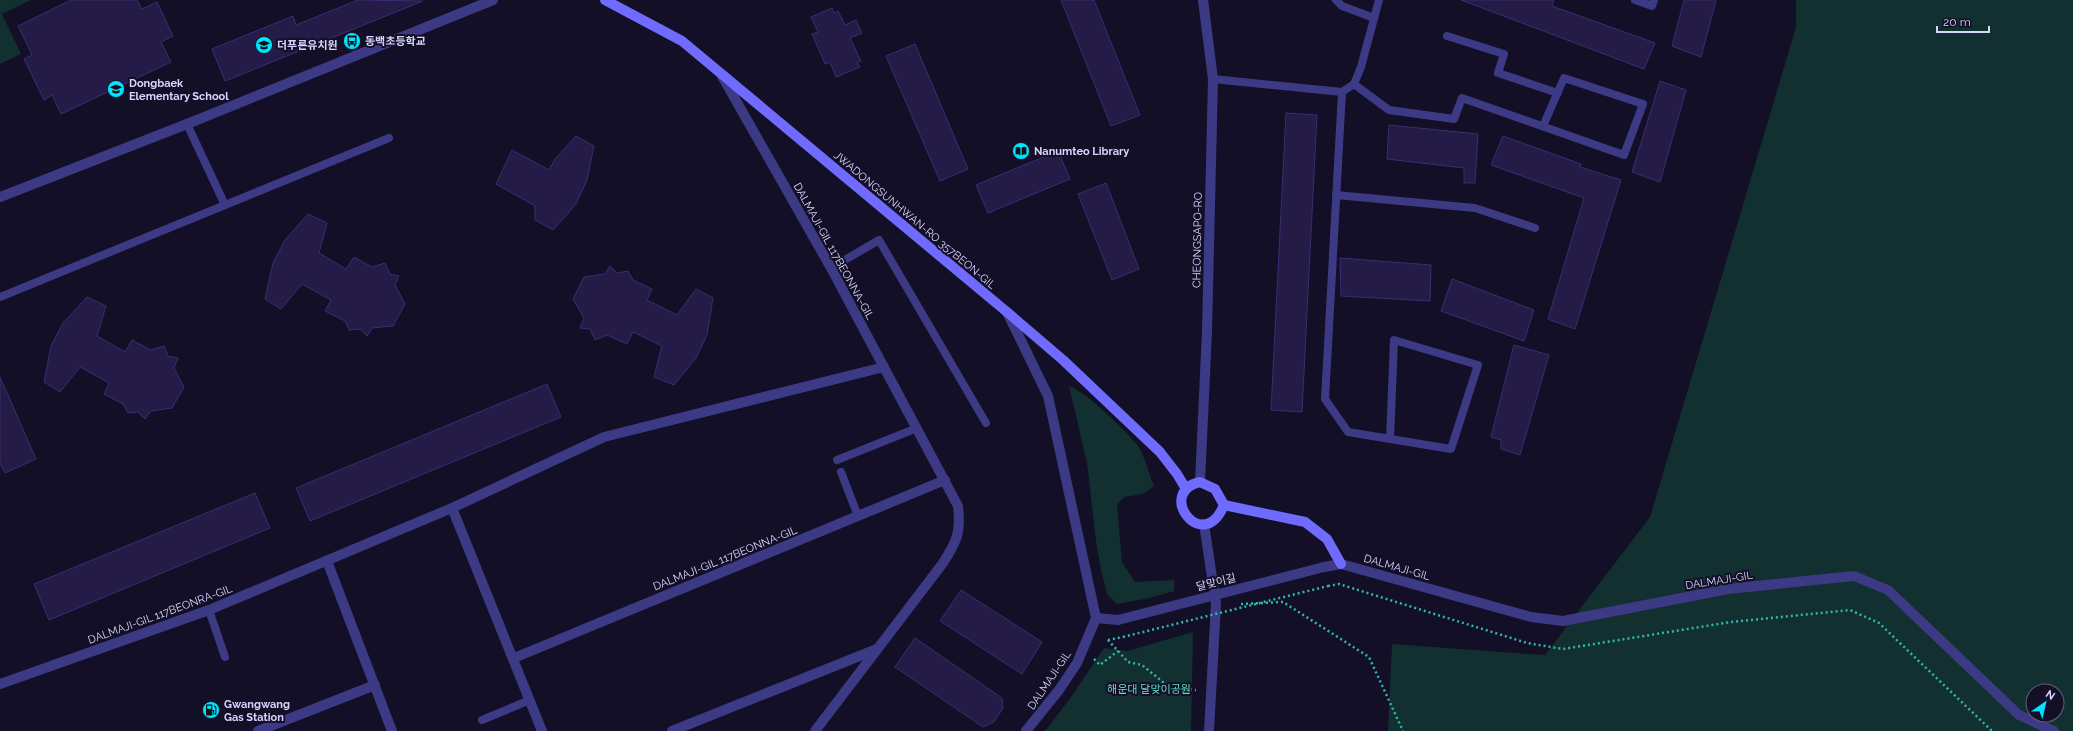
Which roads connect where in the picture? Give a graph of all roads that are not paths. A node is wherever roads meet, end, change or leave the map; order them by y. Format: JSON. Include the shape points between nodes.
{"nodes":[{"id":1,"x":493,"y":0,"type":"edge"},
{"id":2,"x":605,"y":0,"type":"edge"},
{"id":3,"x":1203,"y":0,"type":"edge"},
{"id":4,"x":1336,"y":0,"type":"edge"},
{"id":5,"x":1379,"y":0,"type":"edge"},
{"id":6,"x":1635,"y":0,"type":"edge"},
{"id":7,"x":1654,"y":0,"type":"edge"},
{"id":8,"x":1374,"y":18,"type":"junction"},
{"id":9,"x":1447,"y":36,"type":"dead end"},
{"id":10,"x":722,"y":76,"type":"junction"},
{"id":11,"x":1213,"y":79,"type":"junction"},
{"id":12,"x":1354,"y":84,"type":"junction"},
{"id":13,"x":1342,"y":92,"type":"junction"},
{"id":14,"x":1558,"y":93,"type":"junction"},
{"id":15,"x":187,"y":124,"type":"junction"},
{"id":16,"x":1543,"y":126,"type":"junction"},
{"id":17,"x":390,"y":138,"type":"dead end"},
{"id":18,"x":1336,"y":195,"type":"junction"},
{"id":19,"x":0,"y":197,"type":"edge"},
{"id":20,"x":225,"y":205,"type":"junction"},
{"id":21,"x":1534,"y":228,"type":"dead end"},
{"id":22,"x":831,"y":268,"type":"junction"},
{"id":23,"x":0,"y":297,"type":"edge"},
{"id":24,"x":1007,"y":312,"type":"junction"},
{"id":25,"x":884,"y":368,"type":"junction"},
{"id":26,"x":986,"y":423,"type":"dead end"},
{"id":27,"x":917,"y":428,"type":"junction"},
{"id":28,"x":1390,"y":439,"type":"junction"},
{"id":29,"x":837,"y":460,"type":"dead end"},
{"id":30,"x":841,"y":472,"type":"dead end"},
{"id":31,"x":945,"y":480,"type":"junction"},
{"id":32,"x":1200,"y":482,"type":"junction"},
{"id":33,"x":1186,"y":489,"type":"junction"},
{"id":34,"x":1224,"y":505,"type":"junction"},
{"id":35,"x":452,"y":508,"type":"junction"},
{"id":36,"x":858,"y":516,"type":"junction"},
{"id":37,"x":1204,"y":524,"type":"junction"},
{"id":38,"x":327,"y":562,"type":"junction"},
{"id":39,"x":1342,"y":564,"type":"junction"},
{"id":40,"x":209,"y":610,"type":"junction"},
{"id":41,"x":1096,"y":618,"type":"junction"},
{"id":42,"x":877,"y":649,"type":"junction"},
{"id":43,"x":225,"y":657,"type":"dead end"},
{"id":44,"x":514,"y":658,"type":"junction"},
{"id":45,"x":0,"y":684,"type":"edge"},
{"id":46,"x":375,"y":685,"type":"junction"},
{"id":47,"x":530,"y":700,"type":"junction"},
{"id":48,"x":482,"y":720,"type":"dead end"},
{"id":49,"x":258,"y":731,"type":"edge"},
{"id":50,"x":392,"y":731,"type":"edge"},
{"id":51,"x":542,"y":731,"type":"edge"},
{"id":52,"x":672,"y":731,"type":"edge"},
{"id":53,"x":816,"y":731,"type":"edge"},
{"id":54,"x":1026,"y":731,"type":"edge"},
{"id":55,"x":1209,"y":731,"type":"edge"},
{"id":56,"x":2054,"y":731,"type":"edge"}],
"edges":[{"from":1,"to":15,"type":"street"},
{"from":2,"to":10,"type":"main road","name":"JWADONGSUNHWAN-RO 357BEON-GIL","via":[[682,41]]},
{"from":3,"to":11,"type":"street","name":"CHEONGSAPO-RO"},
{"from":4,"to":8,"type":"lane","via":[[1342,6]]},
{"from":5,"to":8,"type":"lane"},
{"from":6,"to":7,"type":"lane","via":[[1652,6]]},
{"from":8,"to":12,"type":"lane"},
{"from":9,"to":14,"type":"lane","via":[[1504,54],[1498,73]]},
{"from":10,"to":22,"type":"street","name":"DALMAJI-GIL 117BEONNA-GIL"},
{"from":10,"to":24,"type":"main road","name":"JWADONGSUNHWAN-RO 357BEON-GIL"},
{"from":11,"to":13,"type":"lane"},
{"from":11,"to":32,"type":"street","name":"CHEONGSAPO-RO","via":[[1207,331]]},
{"from":12,"to":13,"type":"lane"},
{"from":12,"to":16,"type":"lane","via":[[1389,110],[1454,119],[1462,98]]},
{"from":13,"to":18,"type":"lane"},
{"from":14,"to":16,"type":"lane"},
{"from":14,"to":16,"type":"lane","via":[[1564,78],[1643,104],[1624,155]]},
{"from":15,"to":19,"type":"street"},
{"from":15,"to":20,"type":"lane"},
{"from":17,"to":20,"type":"lane"},
{"from":18,"to":21,"type":"lane","via":[[1475,208]]},
{"from":18,"to":28,"type":"lane","via":[[1325,399],[1348,432]]},
{"from":20,"to":23,"type":"lane"},
{"from":22,"to":25,"type":"street","name":"DALMAJI-GIL 117BEONNA-GIL"},
{"from":22,"to":26,"type":"lane","via":[[879,240]]},
{"from":24,"to":33,"type":"main road","name":"JWADONGSUNHWAN-RO 357BEON-GIL","via":[[1063,360],[1160,452],[1178,474]]},
{"from":24,"to":41,"type":"street","via":[[1048,396]]},
{"from":25,"to":27,"type":"street","name":"DALMAJI-GIL 117BEONNA-GIL"},
{"from":25,"to":35,"type":"street","name":"DALMAJI-GIL 117BEONRA-GIL","via":[[604,437]]},
{"from":27,"to":29,"type":"lane"},
{"from":27,"to":31,"type":"street","name":"DALMAJI-GIL 117BEONNA-GIL"},
{"from":28,"to":28,"type":"lane","via":[[1451,448],[1478,365],[1394,340]]},
{"from":30,"to":36,"type":"lane"},
{"from":31,"to":36,"type":"street","name":"DALMAJI-GIL 117BEONNA-GIL"},
{"from":31,"to":42,"type":"street","name":"DALMAJI-GIL 117BEONNA-GIL","via":[[958,506],[960,525],[953,547]]},
{"from":32,"to":33,"type":"main road"},
{"from":32,"to":34,"type":"main road","via":[[1215,489]]},
{"from":33,"to":37,"type":"main road","via":[[1182,498],[1182,509],[1188,519],[1196,524]]},
{"from":34,"to":37,"type":"main road","via":[[1213,521]]},
{"from":34,"to":39,"type":"main road","via":[[1305,522],[1328,539]]},
{"from":35,"to":38,"type":"street","name":"DALMAJI-GIL 117BEONRA-GIL"},
{"from":35,"to":44,"type":"street"},
{"from":36,"to":44,"type":"street","name":"DALMAJI-GIL 117BEONNA-GIL"},
{"from":37,"to":55,"type":"street","via":[[1216,604]]},
{"from":38,"to":40,"type":"street","name":"DALMAJI-GIL 117BEONRA-GIL"},
{"from":38,"to":46,"type":"street"},
{"from":39,"to":41,"type":"street","name":"달맞이길","bridge":true,"via":[[1118,620]]},
{"from":39,"to":56,"type":"street","name":"DALMAJI-GIL","via":[[1531,617],[1563,621],[1728,589],[1854,576],[1888,590],[2019,715]]},
{"from":40,"to":43,"type":"lane"},
{"from":40,"to":45,"type":"street","name":"DALMAJI-GIL 117BEONRA-GIL"},
{"from":41,"to":54,"type":"street","name":"DALMAJI-GIL","via":[[1078,663]]},
{"from":42,"to":52,"type":"street"},
{"from":42,"to":53,"type":"street"},
{"from":44,"to":47,"type":"street"},
{"from":46,"to":49,"type":"street"},
{"from":46,"to":50,"type":"street"},
{"from":47,"to":48,"type":"lane"},
{"from":47,"to":51,"type":"street"}]}
